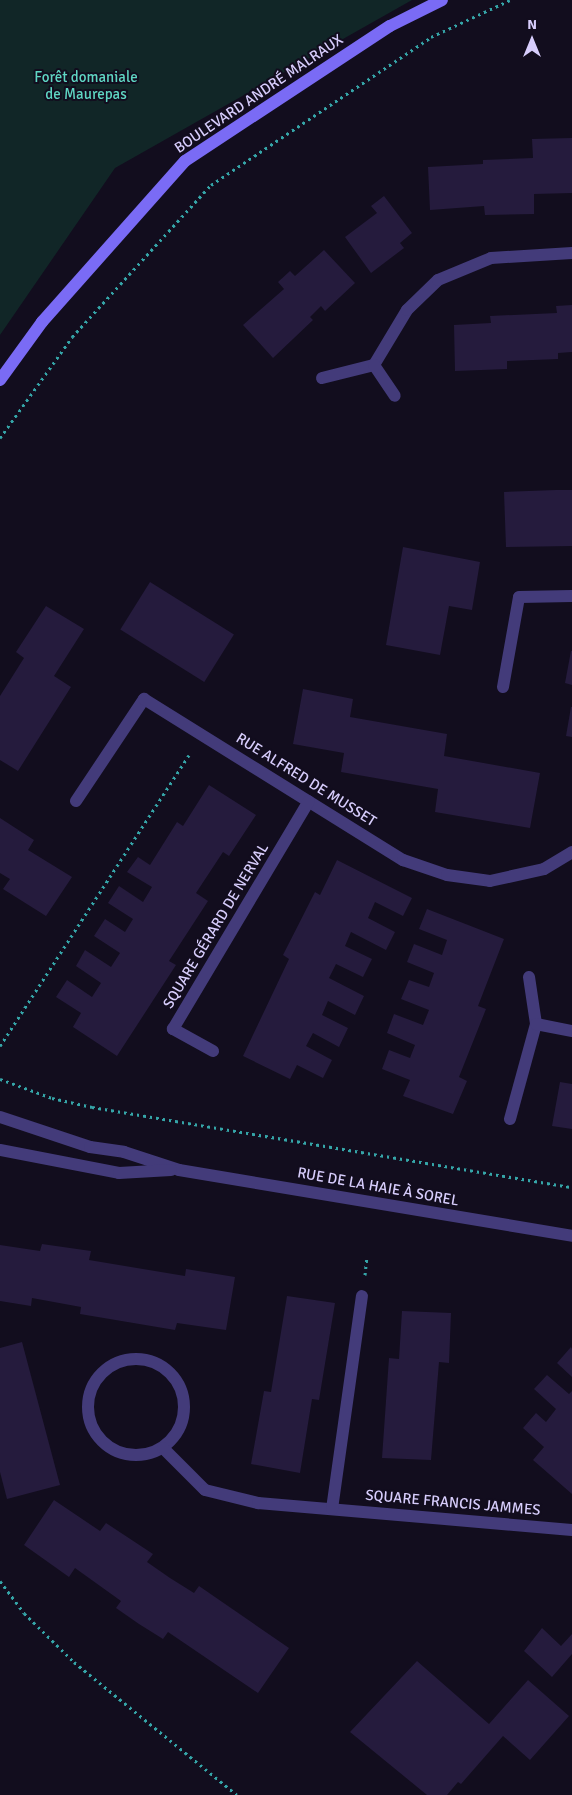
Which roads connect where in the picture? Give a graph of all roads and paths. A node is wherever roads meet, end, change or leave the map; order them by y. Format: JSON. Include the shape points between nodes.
{"nodes":[{"id":1,"x":442,"y":0,"type":"edge"},
{"id":2,"x":510,"y":0,"type":"edge"},
{"id":3,"x":572,"y":253,"type":"edge"},
{"id":4,"x":374,"y":365,"type":"junction"},
{"id":5,"x":322,"y":378,"type":"dead end"},
{"id":6,"x":0,"y":380,"type":"edge"},
{"id":7,"x":395,"y":396,"type":"dead end"},
{"id":8,"x":0,"y":438,"type":"edge"},
{"id":9,"x":572,"y":596,"type":"edge"},
{"id":10,"x":503,"y":687,"type":"dead end"},
{"id":11,"x":202,"y":735,"type":"junction"},
{"id":12,"x":76,"y":801,"type":"dead end"},
{"id":13,"x":309,"y":801,"type":"junction"},
{"id":14,"x":572,"y":852,"type":"edge"},
{"id":15,"x":529,"y":977,"type":"dead end"},
{"id":16,"x":536,"y":1024,"type":"junction"},
{"id":17,"x":572,"y":1031,"type":"edge"},
{"id":18,"x":0,"y":1046,"type":"edge"},
{"id":19,"x":213,"y":1051,"type":"dead end"},
{"id":20,"x":0,"y":1079,"type":"edge"},
{"id":21,"x":0,"y":1117,"type":"edge"},
{"id":22,"x":510,"y":1119,"type":"dead end"},
{"id":23,"x":0,"y":1150,"type":"edge"},
{"id":24,"x":179,"y":1170,"type":"junction"},
{"id":25,"x":572,"y":1187,"type":"edge"},
{"id":26,"x":572,"y":1236,"type":"edge"},
{"id":27,"x":362,"y":1296,"type":"dead end"},
{"id":28,"x":163,"y":1448,"type":"junction"},
{"id":29,"x":332,"y":1510,"type":"junction"},
{"id":30,"x":572,"y":1530,"type":"edge"},
{"id":31,"x":0,"y":1581,"type":"edge"},
{"id":32,"x":237,"y":1795,"type":"edge"}],
"edges":[{"from":1,"to":6,"type":"street","name":"BOULEVARD ANDRÉ MALRAUX","via":[[390,26],[185,161],[42,322]]},
{"from":2,"to":8,"type":"path","via":[[431,37],[211,185],[72,337]]},
{"from":3,"to":4,"type":"street","via":[[491,258],[438,280],[407,310]]},
{"from":4,"to":5,"type":"street"},
{"from":4,"to":7,"type":"street"},
{"from":9,"to":10,"type":"street","via":[[519,597]]},
{"from":11,"to":12,"type":"street","name":"RUE ALFRED DE MUSSET","via":[[144,699]]},
{"from":11,"to":13,"type":"street","name":"RUE ALFRED DE MUSSET"},
{"from":11,"to":18,"type":"path"},
{"from":13,"to":14,"type":"street","name":"RUE ALFRED DE MUSSET","via":[[403,860],[447,875],[490,881],[544,869]]},
{"from":13,"to":19,"type":"street","name":"SQUARE GÉRARD DE NERVAL","via":[[173,1029]]},
{"from":15,"to":16,"type":"street"},
{"from":16,"to":17,"type":"street"},
{"from":16,"to":22,"type":"street"},
{"from":20,"to":25,"type":"path","via":[[52,1098],[92,1107]]},
{"from":21,"to":24,"type":"street","name":"RUE DE LA HAIE À SOREL","via":[[90,1147],[124,1152]]},
{"from":23,"to":24,"type":"street","name":"RUE DE LA HAIE À SOREL","via":[[118,1173]]},
{"from":24,"to":26,"type":"street","name":"RUE DE LA HAIE À SOREL"},
{"from":27,"to":29,"type":"street"},
{"from":28,"to":28,"type":"street","via":[[131,1456],[101,1441],[92,1427],[88,1411],[89,1394],[96,1379],[108,1367],[130,1359],[153,1361],[177,1380],[183,1394],[184,1416],[174,1437]]},
{"from":28,"to":29,"type":"street","name":"SQUARE FRANCIS JAMMES","via":[[206,1490],[258,1504]]},
{"from":29,"to":30,"type":"street","name":"SQUARE FRANCIS JAMMES"},
{"from":31,"to":32,"type":"path","via":[[24,1613],[74,1662]]}]}
